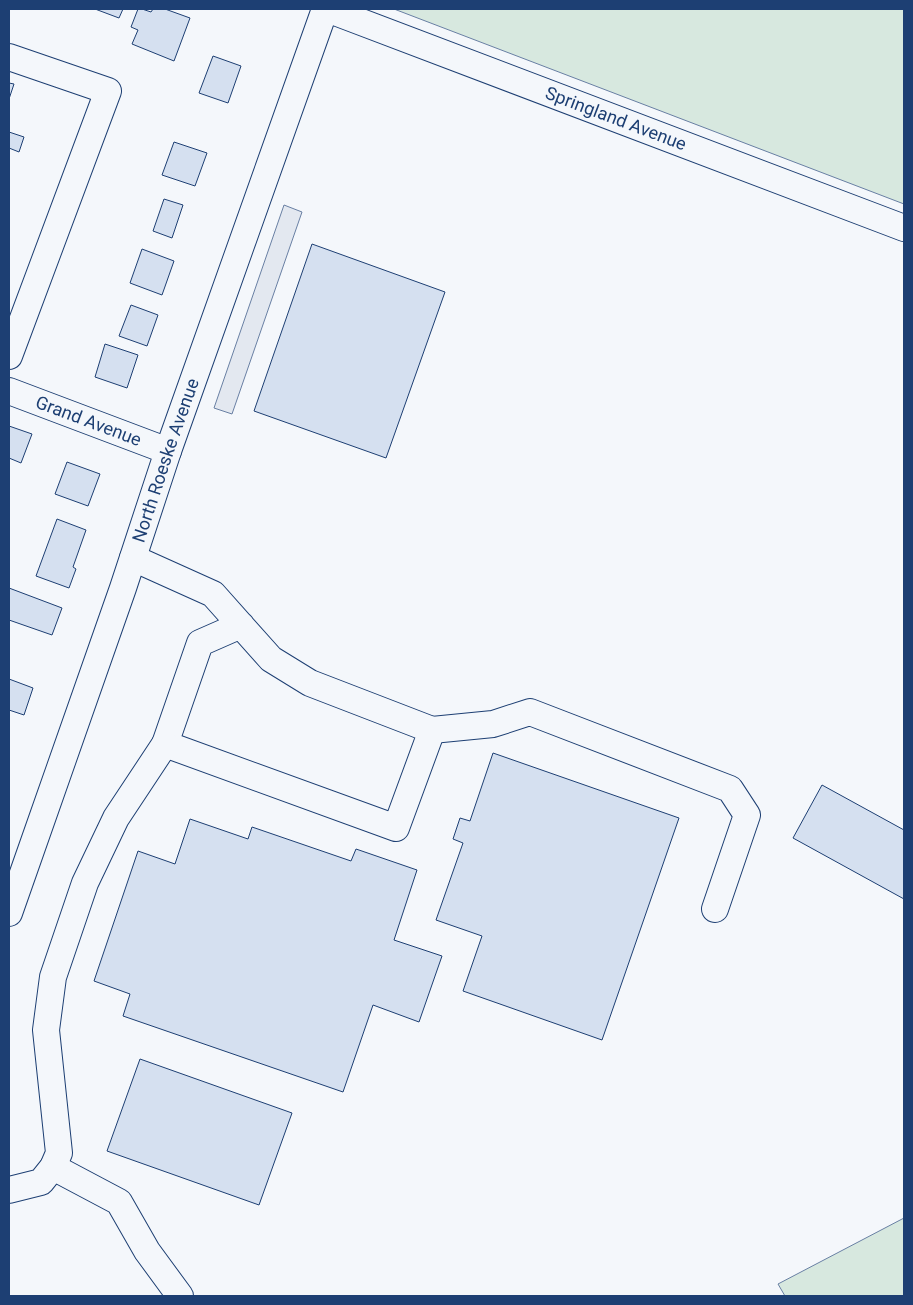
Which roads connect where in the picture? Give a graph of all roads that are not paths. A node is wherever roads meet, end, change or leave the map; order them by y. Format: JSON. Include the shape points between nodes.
{"nodes":[{"id":1,"x":326,"y":9,"type":"edge"},
{"id":2,"x":9,"y":57,"type":"edge"},
{"id":3,"x":904,"y":228,"type":"edge"},
{"id":4,"x":9,"y":356,"type":"edge"},
{"id":5,"x":9,"y":391,"type":"edge"},
{"id":6,"x":168,"y":451,"type":"junction"},
{"id":7,"x":133,"y":558,"type":"junction"},
{"id":8,"x":241,"y":625,"type":"junction"},
{"id":9,"x":432,"y":730,"type":"junction"},
{"id":10,"x":164,"y":744,"type":"junction"},
{"id":11,"x":715,"y":909,"type":"dead end"},
{"id":12,"x":9,"y":913,"type":"edge"},
{"id":13,"x":53,"y":1167,"type":"junction"},
{"id":14,"x":9,"y":1190,"type":"edge"},
{"id":15,"x":180,"y":1296,"type":"edge"}],
"edges":[{"from":1,"to":3,"type":"street","name":"Springland Avenue"},
{"from":1,"to":6,"type":"street","name":"North Roeske Avenue"},
{"from":2,"to":4,"type":"street","via":[[108,91]]},
{"from":5,"to":6,"type":"street","name":"Grand Avenue"},
{"from":6,"to":7,"type":"street","name":"North Roeske Avenue"},
{"from":7,"to":8,"type":"street","via":[[213,594]]},
{"from":7,"to":12,"type":"street","name":"North Roeske Avenue"},
{"from":8,"to":9,"type":"street","via":[[271,659],[310,683]]},
{"from":8,"to":10,"type":"street","via":[[200,644]]},
{"from":9,"to":10,"type":"street","via":[[396,828]]},
{"from":9,"to":11,"type":"street","via":[[493,724],[530,712],[730,789],[747,814]]},
{"from":10,"to":13,"type":"street","via":[[112,826],[85,883],[53,977],[46,1030],[59,1153]]},
{"from":13,"to":14,"type":"street","via":[[41,1182]]},
{"from":13,"to":15,"type":"street","via":[[119,1202],[147,1251]]}]}
